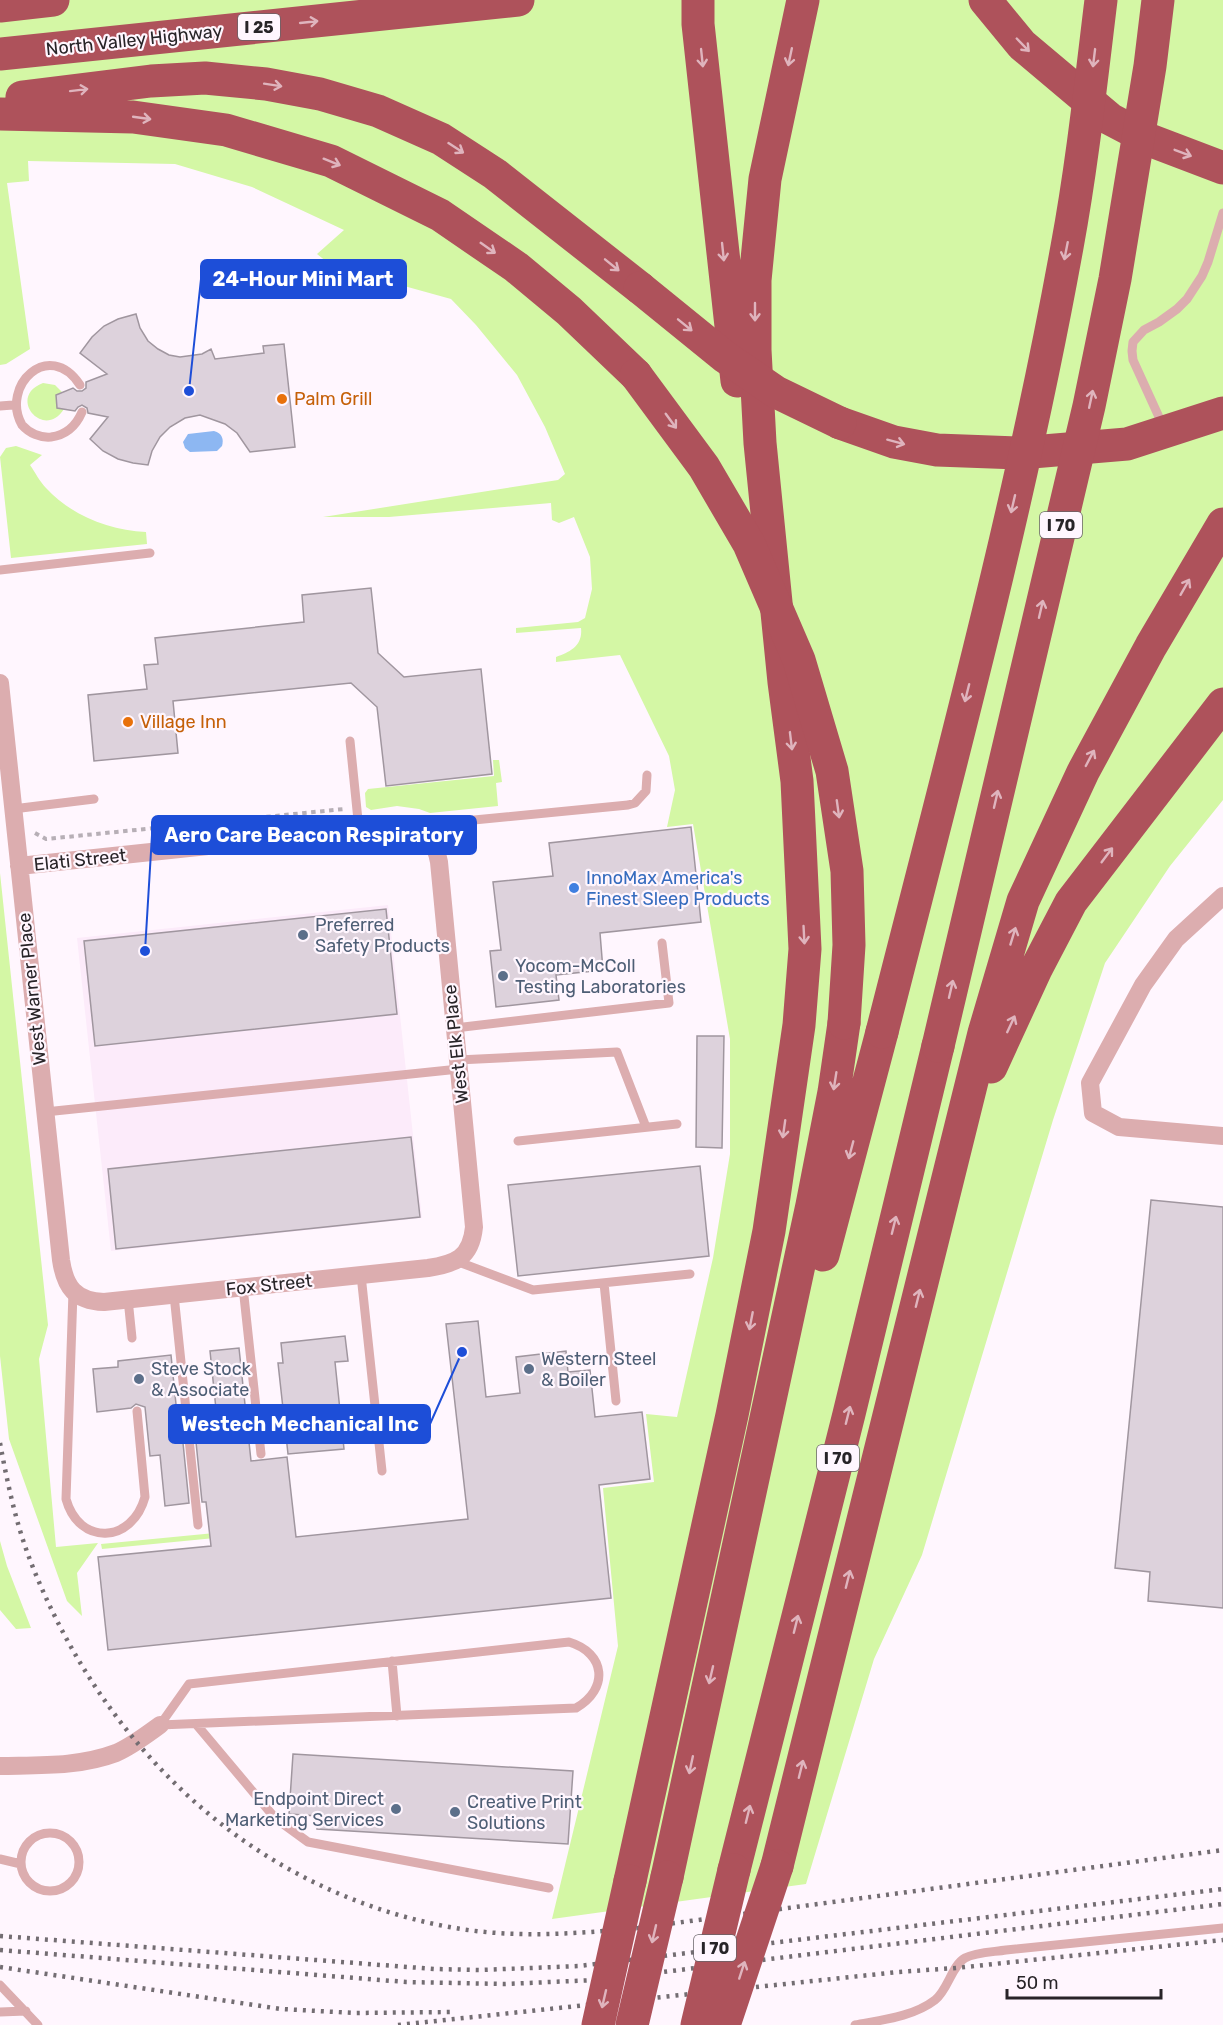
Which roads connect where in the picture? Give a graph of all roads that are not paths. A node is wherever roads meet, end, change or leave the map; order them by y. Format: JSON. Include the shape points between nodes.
{"nodes":[{"id":1,"x":53,"y":0,"type":"edge"},
{"id":2,"x":518,"y":0,"type":"edge"},
{"id":3,"x":698,"y":0,"type":"edge"},
{"id":4,"x":802,"y":0,"type":"edge"},
{"id":5,"x":985,"y":0,"type":"edge"},
{"id":6,"x":1101,"y":0,"type":"edge"},
{"id":7,"x":1158,"y":0,"type":"edge"},
{"id":8,"x":0,"y":6,"type":"edge"},
{"id":9,"x":0,"y":54,"type":"edge"},
{"id":10,"x":0,"y":102,"type":"edge"},
{"id":11,"x":0,"y":114,"type":"edge"},
{"id":12,"x":1223,"y":168,"type":"edge"},
{"id":13,"x":1223,"y":213,"type":"edge"},
{"id":14,"x":80,"y":385,"type":"dead end"},
{"id":15,"x":13,"y":405,"type":"junction"},
{"id":16,"x":0,"y":406,"type":"edge"},
{"id":17,"x":82,"y":412,"type":"dead end"},
{"id":18,"x":1223,"y":413,"type":"edge"},
{"id":19,"x":1166,"y":433,"type":"junction"},
{"id":20,"x":1217,"y":534,"type":"edge"},
{"id":21,"x":150,"y":553,"type":"dead end"},
{"id":22,"x":0,"y":570,"type":"edge"},
{"id":23,"x":784,"y":682,"type":"junction"},
{"id":24,"x":0,"y":683,"type":"edge"},
{"id":25,"x":1223,"y":704,"type":"edge"},
{"id":26,"x":350,"y":741,"type":"dead end"},
{"id":27,"x":647,"y":775,"type":"dead end"},
{"id":28,"x":94,"y":799,"type":"dead end"},
{"id":29,"x":13,"y":809,"type":"junction"},
{"id":30,"x":359,"y":830,"type":"junction"},
{"id":31,"x":426,"y":834,"type":"junction"},
{"id":32,"x":19,"y":866,"type":"junction"},
{"id":33,"x":1223,"y":896,"type":"edge"},
{"id":34,"x":662,"y":943,"type":"dead end"},
{"id":35,"x":455,"y":1028,"type":"junction"},
{"id":36,"x":458,"y":1064,"type":"junction"},
{"id":37,"x":45,"y":1112,"type":"junction"},
{"id":38,"x":677,"y":1124,"type":"dead end"},
{"id":39,"x":646,"y":1127,"type":"junction"},
{"id":40,"x":1223,"y":1136,"type":"edge"},
{"id":41,"x":518,"y":1141,"type":"dead end"},
{"id":42,"x":944,"y":1196,"type":"junction"},
{"id":43,"x":460,"y":1258,"type":"junction"},
{"id":44,"x":690,"y":1274,"type":"dead end"},
{"id":45,"x":361,"y":1275,"type":"junction"},
{"id":46,"x":604,"y":1283,"type":"junction"},
{"id":47,"x":243,"y":1287,"type":"junction"},
{"id":48,"x":73,"y":1292,"type":"junction"},
{"id":49,"x":174,"y":1295,"type":"junction"},
{"id":50,"x":128,"y":1299,"type":"junction"},
{"id":51,"x":132,"y":1338,"type":"dead end"},
{"id":52,"x":616,"y":1401,"type":"dead end"},
{"id":53,"x":137,"y":1411,"type":"dead end"},
{"id":54,"x":261,"y":1454,"type":"dead end"},
{"id":55,"x":382,"y":1471,"type":"dead end"},
{"id":56,"x":198,"y":1525,"type":"dead end"},
{"id":57,"x":718,"y":1642,"type":"junction"},
{"id":58,"x":392,"y":1661,"type":"junction"},
{"id":59,"x":397,"y":1716,"type":"junction"},
{"id":60,"x":196,"y":1724,"type":"junction"},
{"id":61,"x":160,"y":1725,"type":"junction"},
{"id":62,"x":0,"y":1766,"type":"edge"},
{"id":63,"x":0,"y":1859,"type":"edge"},
{"id":64,"x":21,"y":1864,"type":"junction"},
{"id":65,"x":549,"y":1888,"type":"dead end"},
{"id":66,"x":1223,"y":1928,"type":"edge"},
{"id":67,"x":0,"y":1985,"type":"edge"},
{"id":68,"x":26,"y":2011,"type":"junction"},
{"id":69,"x":0,"y":2012,"type":"edge"},
{"id":70,"x":38,"y":2025,"type":"edge"},
{"id":71,"x":598,"y":2025,"type":"edge"},
{"id":72,"x":632,"y":2025,"type":"edge"},
{"id":73,"x":697,"y":2025,"type":"edge"},
{"id":74,"x":724,"y":2025,"type":"edge"},
{"id":75,"x":855,"y":2025,"type":"edge"}],
"edges":[{"from":1,"to":8,"type":"highway"},
{"from":9,"to":2,"type":"highway","name":"North Valley Highway","number":"I 25","one_way":true},
{"from":3,"to":23,"type":"highway","one_way":true,"via":[[742,433]]},
{"from":4,"to":23,"type":"highway","one_way":true,"via":[[765,178],[755,280],[760,443]]},
{"from":5,"to":12,"type":"highway","one_way":true,"via":[[1022,45],[1110,119],[1152,141]]},
{"from":6,"to":57,"type":"highway","one_way":true,"bridge":true,"via":[[1068,245],[997,573],[882,1032]]},
{"from":73,"to":7,"type":"highway","number":"I 70","one_way":true,"bridge":true,"via":[[849,1414],[1089,406],[1115,279]]},
{"from":10,"to":19,"type":"highway","one_way":true,"bridge":true,"via":[[151,81],[205,78],[320,94],[378,111],[441,139],[495,174],[725,357],[776,392],[840,423],[894,442],[937,450],[1020,453],[1126,444]]},
{"from":11,"to":57,"type":"highway","one_way":true,"bridge":true,"via":[[133,117],[226,130],[331,161],[440,215],[516,267],[636,375],[704,466],[749,544],[799,660],[832,771],[847,871],[849,945],[834,1092]]},
{"from":13,"to":19,"type":"lane","via":[[1209,262],[1187,299],[1133,342],[1133,360]]},
{"from":14,"to":15,"type":"lane","via":[[61,368],[35,368],[16,385]]},
{"from":15,"to":16,"type":"lane"},
{"from":15,"to":17,"type":"lane","via":[[24,428],[46,437],[68,431]]},
{"from":18,"to":19,"type":"highway"},
{"from":42,"to":20,"type":"highway","one_way":true,"via":[[984,1033],[1023,901],[1083,772],[1151,645]]},
{"from":21,"to":22,"type":"lane"},
{"from":23,"to":71,"type":"highway","one_way":true,"bridge":true,"via":[[796,781],[805,949],[799,1025],[769,1231]]},
{"from":24,"to":29,"type":"street","name":"West Warner Place"},
{"from":42,"to":25,"type":"highway","one_way":true,"via":[[989,1071],[1071,902]]},
{"from":26,"to":30,"type":"lane"},
{"from":27,"to":31,"type":"lane","via":[[646,791],[628,805],[443,823]]},
{"from":28,"to":29,"type":"lane"},
{"from":29,"to":32,"type":"street","name":"West Warner Place"},
{"from":30,"to":31,"type":"street","name":"Elati Street","via":[[408,826]]},
{"from":30,"to":32,"type":"street","name":"Elati Street"},
{"from":31,"to":35,"type":"street","name":"West Elk Place","via":[[437,852]]},
{"from":32,"to":37,"type":"street","name":"West Warner Place"},
{"from":33,"to":40,"type":"street","via":[[1176,939],[1143,985],[1090,1083],[1093,1113],[1119,1127]]},
{"from":34,"to":35,"type":"lane","via":[[669,1003]]},
{"from":35,"to":36,"type":"street","name":"West Elk Place"},
{"from":36,"to":37,"type":"lane"},
{"from":36,"to":39,"type":"lane","via":[[617,1052]]},
{"from":36,"to":43,"type":"street","name":"West Elk Place","via":[[474,1227],[473,1237]]},
{"from":37,"to":48,"type":"street","name":"West Warner Place","via":[[63,1273]]},
{"from":38,"to":39,"type":"lane"},
{"from":39,"to":41,"type":"lane"},
{"from":74,"to":42,"type":"highway","one_way":true,"bridge":true,"via":[[777,1866]]},
{"from":43,"to":45,"type":"street","name":"Fox Street","via":[[428,1268]]},
{"from":43,"to":46,"type":"lane","via":[[533,1290]]},
{"from":44,"to":46,"type":"lane"},
{"from":45,"to":47,"type":"street","name":"Fox Street"},
{"from":45,"to":55,"type":"lane"},
{"from":46,"to":52,"type":"lane"},
{"from":47,"to":49,"type":"street","name":"Fox Street"},
{"from":47,"to":54,"type":"lane"},
{"from":48,"to":50,"type":"street","name":"Fox Street","via":[[93,1301]]},
{"from":48,"to":53,"type":"lane","via":[[66,1498],[69,1511],[87,1529],[112,1533],[129,1524],[141,1510],[144,1497]]},
{"from":49,"to":50,"type":"street","name":"Fox Street"},
{"from":49,"to":56,"type":"lane"},
{"from":50,"to":51,"type":"lane"},
{"from":57,"to":72,"type":"highway","one_way":true,"bridge":true},
{"from":58,"to":59,"type":"lane"},
{"from":58,"to":59,"type":"lane","via":[[569,1642],[590,1652],[599,1672],[594,1694],[576,1708]]},
{"from":58,"to":61,"type":"lane","via":[[189,1684]]},
{"from":59,"to":60,"type":"lane"},
{"from":60,"to":61,"type":"lane"},
{"from":60,"to":65,"type":"lane","via":[[275,1818],[308,1842]]},
{"from":61,"to":62,"type":"street","via":[[137,1742],[96,1759]]},
{"from":63,"to":64,"type":"lane"},
{"from":64,"to":64,"type":"lane","via":[[28,1881],[52,1891],[69,1884],[79,1858],[69,1841],[52,1833],[42,1834],[26,1846]]},
{"from":66,"to":75,"type":"lane","via":[[971,1956],[959,1963],[935,2000],[900,2016]]},
{"from":67,"to":68,"type":"lane"},
{"from":68,"to":69,"type":"lane"},
{"from":68,"to":70,"type":"lane"}]}
